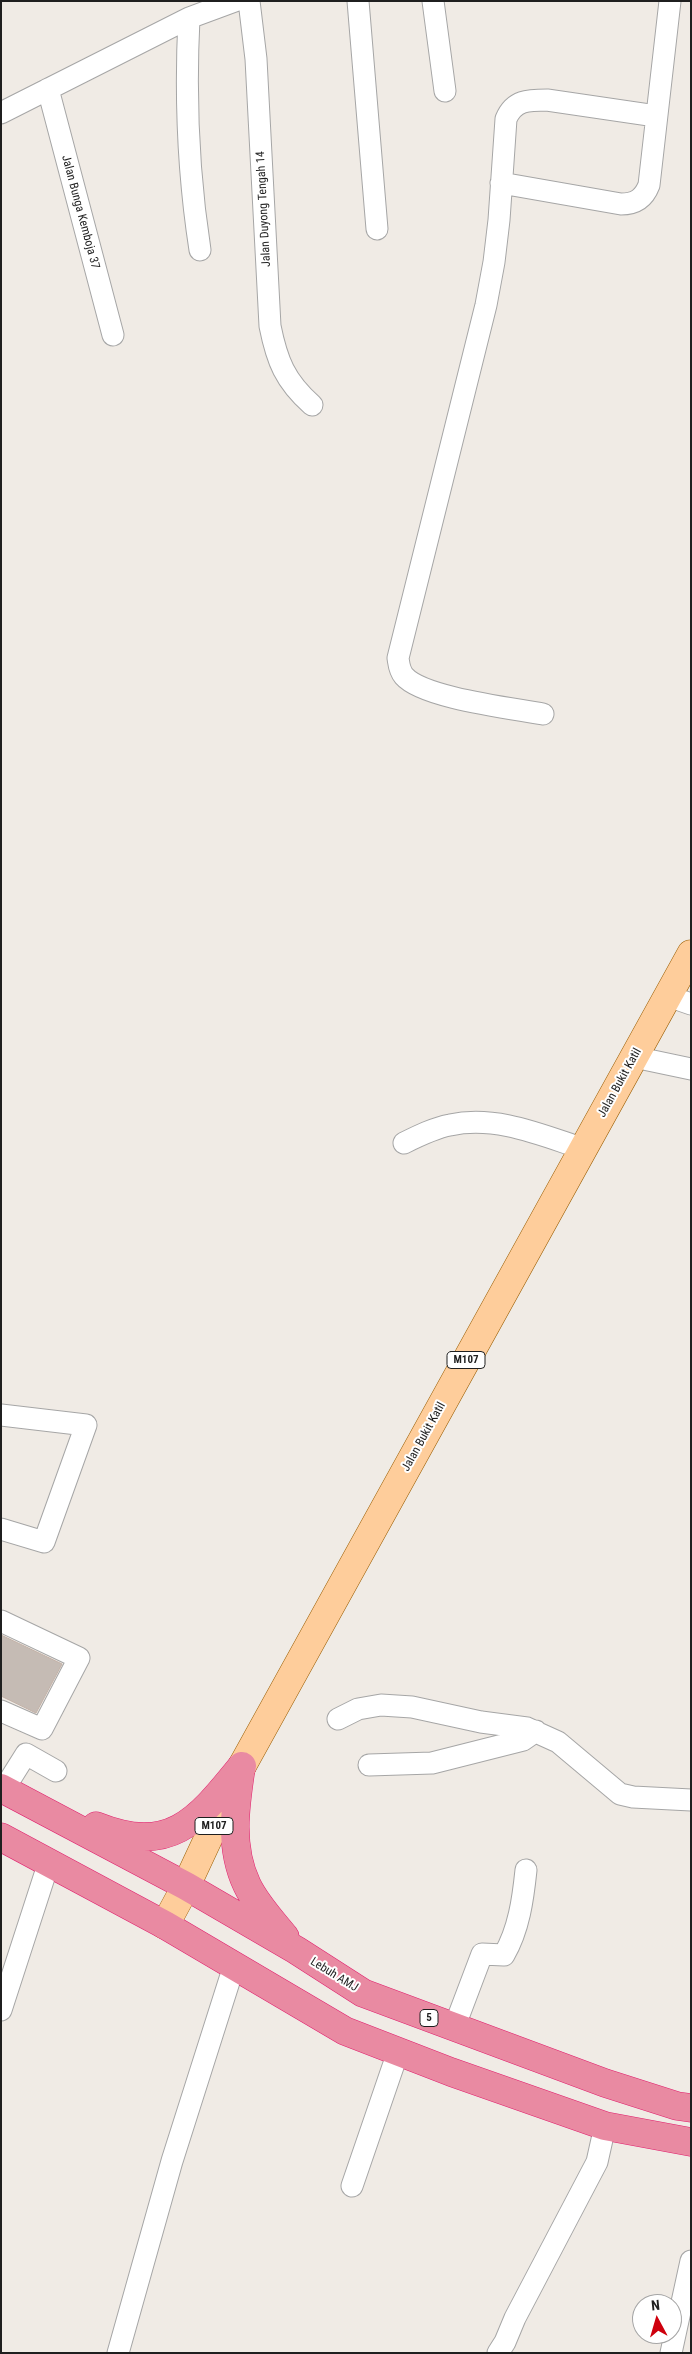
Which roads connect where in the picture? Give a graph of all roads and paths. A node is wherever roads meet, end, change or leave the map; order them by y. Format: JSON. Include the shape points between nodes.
{"nodes":[{"id":1,"x":235,"y":1,"type":"edge"},
{"id":2,"x":249,"y":1,"type":"edge"},
{"id":3,"x":358,"y":1,"type":"edge"},
{"id":4,"x":433,"y":1,"type":"edge"},
{"id":5,"x":670,"y":1,"type":"edge"},
{"id":6,"x":193,"y":12,"type":"edge"},
{"id":7,"x":48,"y":89,"type":"junction"},
{"id":8,"x":445,"y":92,"type":"dead end"},
{"id":9,"x":2,"y":112,"type":"edge"},
{"id":10,"x":656,"y":116,"type":"junction"},
{"id":11,"x":501,"y":183,"type":"junction"},
{"id":12,"x":377,"y":229,"type":"dead end"},
{"id":13,"x":200,"y":250,"type":"dead end"},
{"id":14,"x":113,"y":335,"type":"dead end"},
{"id":15,"x":312,"y":405,"type":"dead end"},
{"id":16,"x":542,"y":714,"type":"dead end"},
{"id":17,"x":691,"y":954,"type":"edge"},
{"id":18,"x":680,"y":1000,"type":"edge"},
{"id":19,"x":634,"y":1057,"type":"junction"},
{"id":20,"x":691,"y":1069,"type":"edge"},
{"id":21,"x":404,"y":1143,"type":"dead end"},
{"id":22,"x":584,"y":1149,"type":"junction"},
{"id":23,"x":1,"y":1415,"type":"edge"},
{"id":24,"x":1,"y":1529,"type":"edge"},
{"id":25,"x":1,"y":1621,"type":"edge"},
{"id":26,"x":1,"y":1711,"type":"edge"},
{"id":27,"x":338,"y":1719,"type":"dead end"},
{"id":28,"x":536,"y":1731,"type":"junction"},
{"id":29,"x":242,"y":1766,"type":"junction"},
{"id":30,"x":369,"y":1766,"type":"dead end"},
{"id":31,"x":56,"y":1771,"type":"dead end"},
{"id":32,"x":3,"y":1788,"type":"edge"},
{"id":33,"x":691,"y":1800,"type":"edge"},
{"id":34,"x":1,"y":1837,"type":"edge"},
{"id":35,"x":49,"y":1862,"type":"junction"},
{"id":36,"x":526,"y":1870,"type":"dead end"},
{"id":37,"x":186,"y":1886,"type":"junction"},
{"id":38,"x":165,"y":1925,"type":"junction"},
{"id":39,"x":296,"y":1950,"type":"junction"},
{"id":40,"x":234,"y":1966,"type":"junction"},
{"id":41,"x":1,"y":2010,"type":"edge"},
{"id":42,"x":454,"y":2028,"type":"junction"},
{"id":43,"x":398,"y":2052,"type":"junction"},
{"id":44,"x":691,"y":2108,"type":"edge"},
{"id":45,"x":605,"y":2126,"type":"junction"},
{"id":46,"x":691,"y":2142,"type":"edge"},
{"id":47,"x":352,"y":2186,"type":"dead end"},
{"id":48,"x":691,"y":2261,"type":"edge"},
{"id":49,"x":118,"y":2353,"type":"edge"},
{"id":50,"x":498,"y":2353,"type":"edge"},
{"id":51,"x":671,"y":2353,"type":"edge"}],
"edges":[{"from":1,"to":6,"type":"street"},
{"from":2,"to":15,"type":"street","name":"Jalan Duyong Tengah 14","via":[[256,59],[270,326],[284,371],[295,390]]},
{"from":3,"to":12,"type":"street"},
{"from":4,"to":8,"type":"street"},
{"from":5,"to":10,"type":"street"},
{"from":6,"to":7,"type":"street"},
{"from":6,"to":13,"type":"street","via":[[187,65],[189,158]]},
{"from":7,"to":9,"type":"street"},
{"from":7,"to":14,"type":"street","name":"Jalan Bunga Kemboja 37"},
{"from":10,"to":11,"type":"street","via":[[547,100],[517,103],[506,119]]},
{"from":10,"to":11,"type":"street","via":[[646,193],[630,204]]},
{"from":11,"to":16,"type":"street","via":[[494,262],[486,304],[398,658],[404,676],[428,691]]},
{"from":17,"to":18,"type":"main road","name":"Jalan Bukit Katil","number":"M107"},
{"from":18,"to":19,"type":"main road","name":"Jalan Bukit Katil","number":"M107"},
{"from":19,"to":20,"type":"street"},
{"from":19,"to":22,"type":"main road","name":"Jalan Bukit Katil","number":"M107"},
{"from":21,"to":22,"type":"street","via":[[449,1125],[472,1122],[524,1129]]},
{"from":22,"to":29,"type":"main road","name":"Jalan Bukit Katil","number":"M107"},
{"from":23,"to":24,"type":"street","via":[[86,1425],[44,1542]]},
{"from":25,"to":26,"type":"street","via":[[79,1658],[42,1729]]},
{"from":27,"to":28,"type":"street","via":[[358,1709],[412,1707]]},
{"from":28,"to":30,"type":"street","via":[[523,1740],[432,1762]]},
{"from":28,"to":33,"type":"street","via":[[558,1742],[620,1794]]},
{"from":29,"to":32,"type":"highway","via":[[197,1818],[174,1832],[152,1837],[109,1831]]},
{"from":29,"to":37,"type":"main road","name":"Jalan Bukit Katil","number":"M107"},
{"from":29,"to":39,"type":"highway","via":[[234,1836],[239,1861],[246,1884],[258,1904]]},
{"from":31,"to":32,"type":"street","via":[[26,1754]]},
{"from":32,"to":37,"type":"highway","name":"Lebuh AMJ","number":"5"},
{"from":34,"to":35,"type":"highway"},
{"from":35,"to":38,"type":"highway"},
{"from":35,"to":41,"type":"street"},
{"from":36,"to":42,"type":"street","via":[[522,1907],[509,1946],[504,1955],[482,1954]]},
{"from":37,"to":38,"type":"main road","name":"Jalan Bukit Katil","number":"M107"},
{"from":37,"to":39,"type":"highway","name":"Lebuh AMJ","number":"5"},
{"from":38,"to":40,"type":"highway"},
{"from":39,"to":42,"type":"highway","name":"Lebuh AMJ","number":"5","via":[[363,1993]]},
{"from":40,"to":43,"type":"highway","via":[[345,2031]]},
{"from":40,"to":49,"type":"street","via":[[172,2161]]},
{"from":42,"to":44,"type":"highway","name":"Lebuh AMJ","number":"5","via":[[605,2083]]},
{"from":43,"to":45,"type":"highway"},
{"from":43,"to":47,"type":"street"},
{"from":45,"to":46,"type":"highway"},
{"from":45,"to":50,"type":"street","via":[[597,2162]]},
{"from":48,"to":51,"type":"street"}]}
